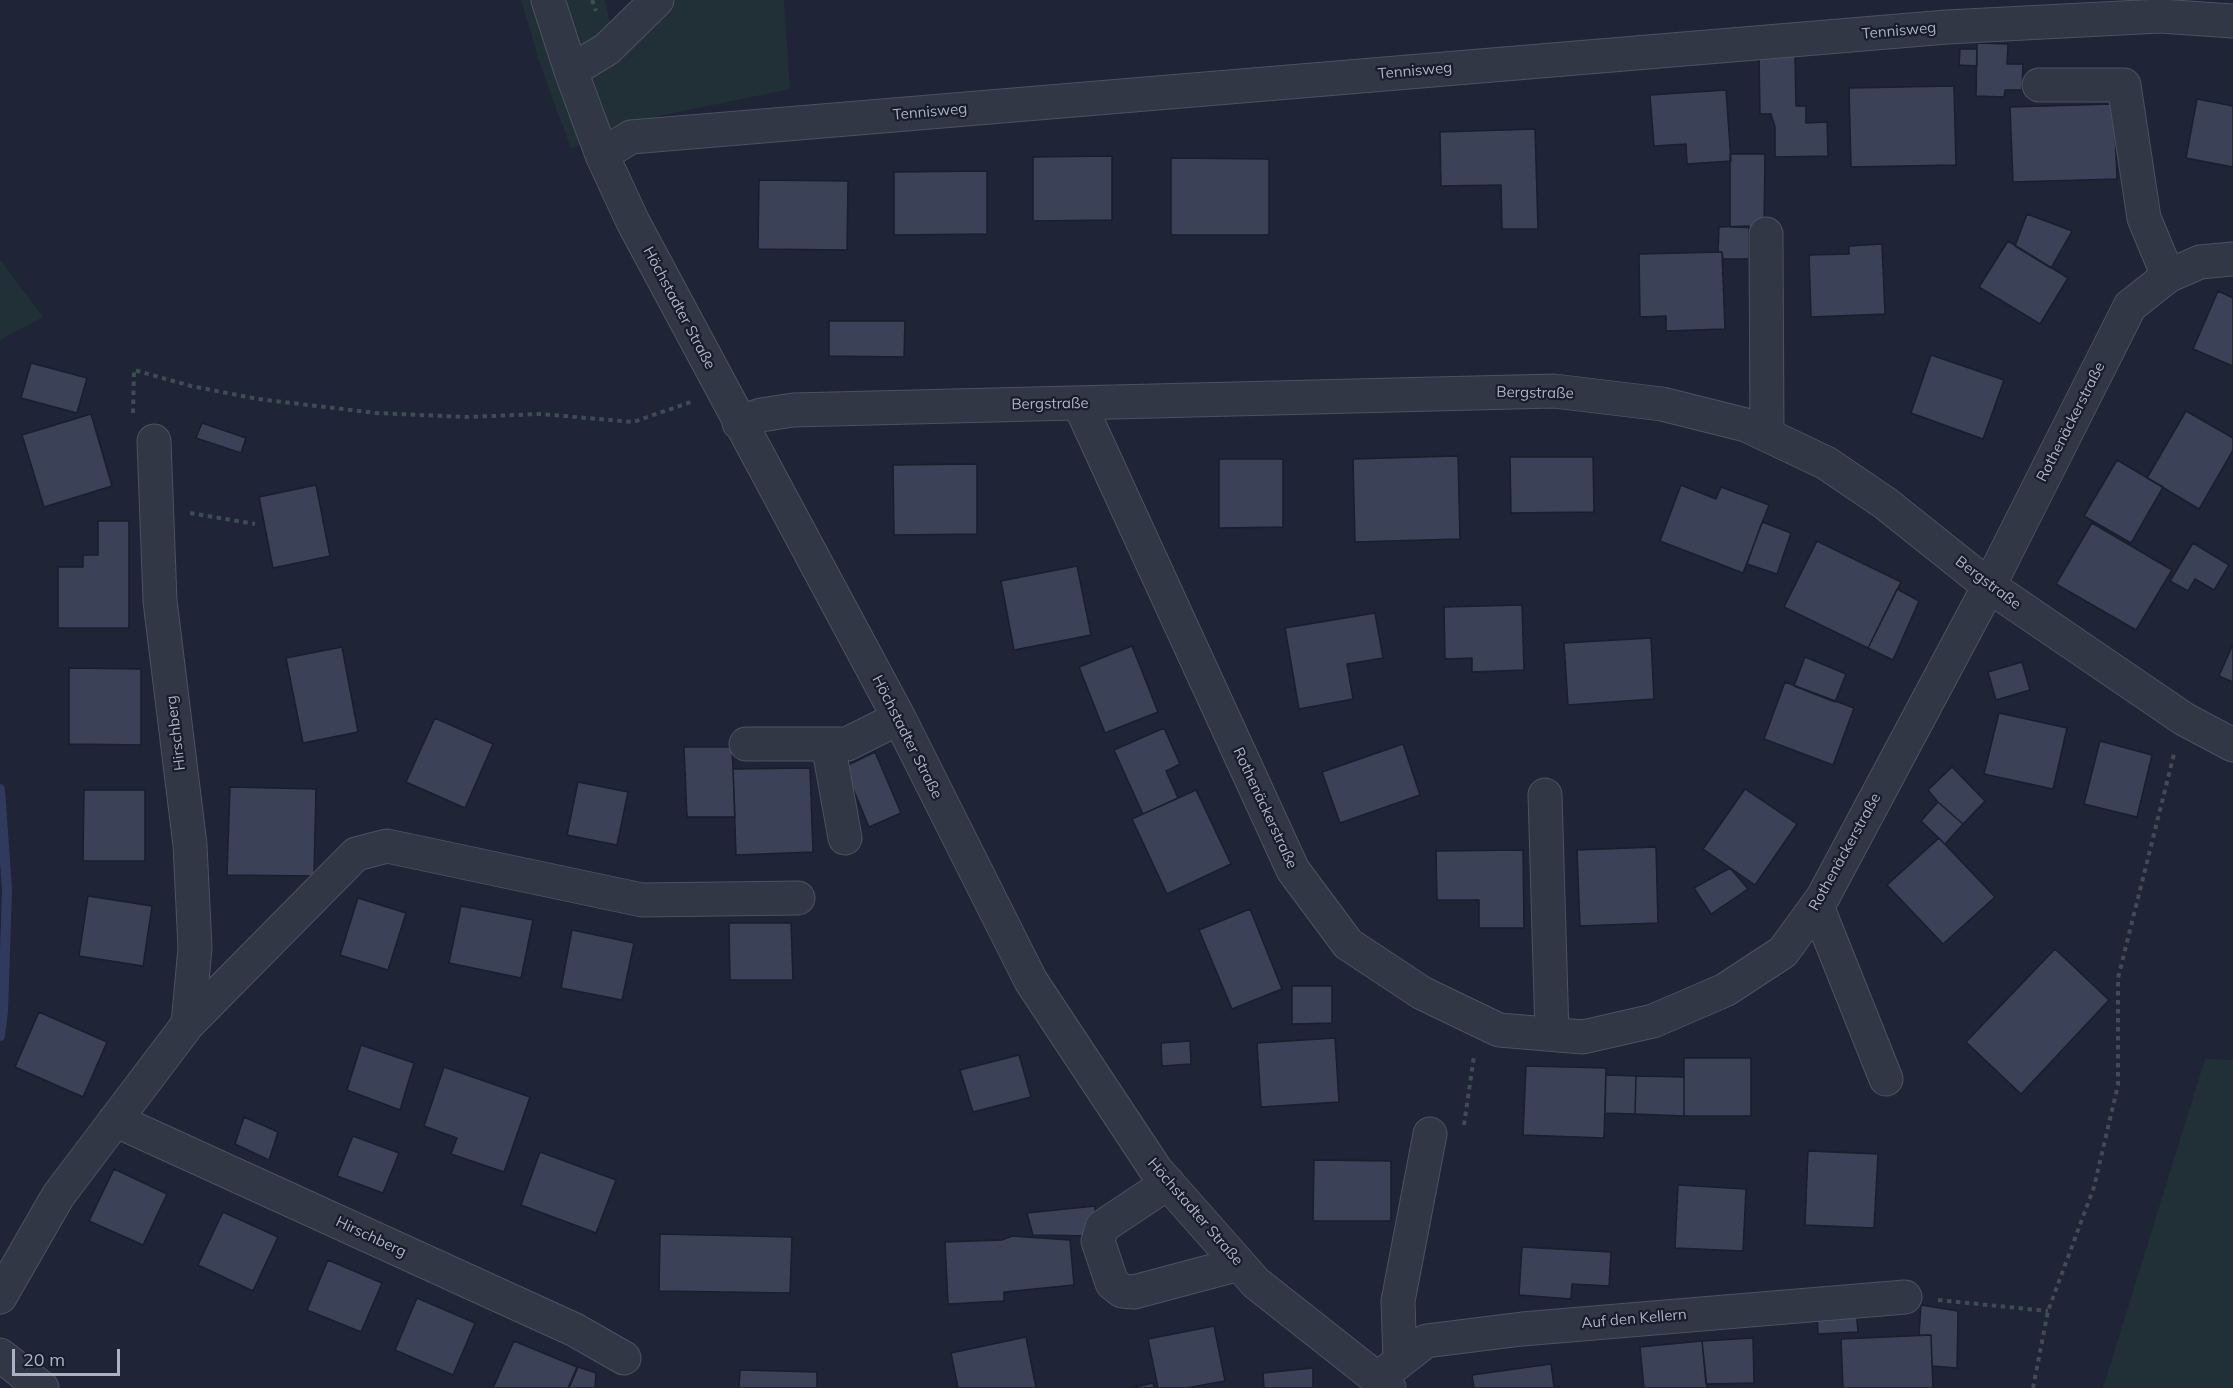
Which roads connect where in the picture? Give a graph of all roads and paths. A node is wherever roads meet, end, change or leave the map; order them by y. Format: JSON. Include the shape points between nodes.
{"nodes":[{"id":1,"x":548,"y":0,"type":"edge"},
{"id":2,"x":657,"y":0,"type":"edge"},
{"id":3,"x":2233,"y":21,"type":"edge"},
{"id":4,"x":571,"y":71,"type":"junction"},
{"id":5,"x":2039,"y":85,"type":"dead end"},
{"id":6,"x":602,"y":155,"type":"junction"},
{"id":7,"x":1766,"y":234,"type":"dead end"},
{"id":8,"x":2233,"y":259,"type":"edge"},
{"id":9,"x":2168,"y":276,"type":"junction"},
{"id":10,"x":723,"y":391,"type":"junction"},
{"id":11,"x":1079,"y":403,"type":"junction"},
{"id":12,"x":133,"y":404,"type":"dead end"},
{"id":13,"x":739,"y":423,"type":"junction"},
{"id":14,"x":1767,"y":435,"type":"junction"},
{"id":15,"x":154,"y":441,"type":"dead end"},
{"id":16,"x":156,"y":507,"type":"junction"},
{"id":17,"x":255,"y":524,"type":"dead end"},
{"id":18,"x":1989,"y":586,"type":"junction"},
{"id":19,"x":899,"y":718,"type":"junction"},
{"id":20,"x":2184,"y":719,"type":"junction"},
{"id":21,"x":746,"y":744,"type":"dead end"},
{"id":22,"x":828,"y":744,"type":"junction"},
{"id":23,"x":2233,"y":745,"type":"edge"},
{"id":24,"x":1545,"y":795,"type":"dead end"},
{"id":25,"x":845,"y":838,"type":"dead end"},
{"id":26,"x":798,"y":898,"type":"dead end"},
{"id":27,"x":1817,"y":906,"type":"junction"},
{"id":28,"x":188,"y":1024,"type":"junction"},
{"id":29,"x":1552,"y":1035,"type":"junction"},
{"id":30,"x":1886,"y":1079,"type":"dead end"},
{"id":31,"x":115,"y":1120,"type":"junction"},
{"id":32,"x":1430,"y":1134,"type":"dead end"},
{"id":33,"x":1168,"y":1183,"type":"junction"},
{"id":34,"x":1239,"y":1264,"type":"junction"},
{"id":35,"x":0,"y":1297,"type":"edge"},
{"id":36,"x":1905,"y":1297,"type":"joint"},
{"id":37,"x":2048,"y":1311,"type":"junction"},
{"id":38,"x":0,"y":1355,"type":"edge"},
{"id":39,"x":624,"y":1358,"type":"dead end"},
{"id":40,"x":1389,"y":1376,"type":"edge"},
{"id":41,"x":42,"y":1388,"type":"edge"},
{"id":42,"x":2033,"y":1388,"type":"edge"}],
"edges":[{"from":1,"to":4,"type":"street","name":"Höchstadter Straße"},
{"from":2,"to":4,"type":"street","via":[[607,49]]},
{"from":3,"to":6,"type":"street","name":"Tennisweg","via":[[2160,16],[1935,27],[631,137]]},
{"from":4,"to":6,"type":"street","name":"Höchstadter Straße"},
{"from":5,"to":9,"type":"street","via":[[2124,85],[2144,218]]},
{"from":6,"to":10,"type":"street","name":"Höchstadter Straße"},
{"from":7,"to":14,"type":"street"},
{"from":8,"to":9,"type":"street","name":"Rothenäckerstraße","via":[[2200,262]]},
{"from":9,"to":18,"type":"street","name":"Rothenäckerstraße","via":[[2130,306]]},
{"from":10,"to":12,"type":"path","via":[[633,422],[541,414],[466,417],[376,413],[258,399],[134,370]]},
{"from":10,"to":13,"type":"street","name":"Höchstadter Straße"},
{"from":11,"to":13,"type":"street","name":"Bergstraße","via":[[793,410]]},
{"from":11,"to":14,"type":"street","name":"Bergstraße","via":[[1554,391],[1662,404],[1746,425]]},
{"from":11,"to":29,"type":"street","name":"Rothenäckerstraße","via":[[1293,870],[1348,944],[1422,993],[1499,1030]]},
{"from":13,"to":19,"type":"street","name":"Höchstadter Straße"},
{"from":14,"to":18,"type":"street","name":"Bergstraße","via":[[1856,482]]},
{"from":15,"to":16,"type":"street","name":"Hirschberg"},
{"from":16,"to":17,"type":"path"},
{"from":16,"to":28,"type":"street","name":"Hirschberg","via":[[160,601],[190,845],[195,948]]},
{"from":18,"to":20,"type":"street","name":"Bergstraße"},
{"from":18,"to":27,"type":"street","name":"Rothenäckerstraße"},
{"from":19,"to":22,"type":"street","via":[[847,744]]},
{"from":19,"to":33,"type":"street","name":"Höchstadter Straße","via":[[1031,981]]},
{"from":20,"to":23,"type":"street","name":"Bergstraße"},
{"from":20,"to":37,"type":"path","via":[[2118,978],[2118,1085],[2094,1187]]},
{"from":21,"to":22,"type":"street"},
{"from":22,"to":25,"type":"street"},
{"from":24,"to":29,"type":"street"},
{"from":26,"to":28,"type":"street","via":[[642,900],[387,846],[356,854]]},
{"from":27,"to":29,"type":"street","name":"Rothenäckerstraße","via":[[1783,952],[1725,990],[1653,1021],[1583,1037]]},
{"from":27,"to":30,"type":"street"},
{"from":28,"to":31,"type":"street"},
{"from":31,"to":35,"type":"street","via":[[58,1196]]},
{"from":31,"to":39,"type":"street","name":"Hirschberg","via":[[574,1330]]},
{"from":32,"to":40,"type":"street","via":[[1398,1301]]},
{"from":33,"to":34,"type":"street","name":"Höchstadter Straße"},
{"from":33,"to":34,"type":"street","via":[[1102,1227],[1098,1241],[1112,1283],[1122,1291],[1134,1292]]},
{"from":34,"to":40,"type":"street","name":"Höchstadter Straße","via":[[1256,1283]]},
{"from":36,"to":37,"type":"path"},
{"from":36,"to":40,"type":"street","name":"Auf den Kellern","via":[[1522,1329],[1425,1341]]},
{"from":37,"to":42,"type":"path"},
{"from":38,"to":41,"type":"street"}]}
